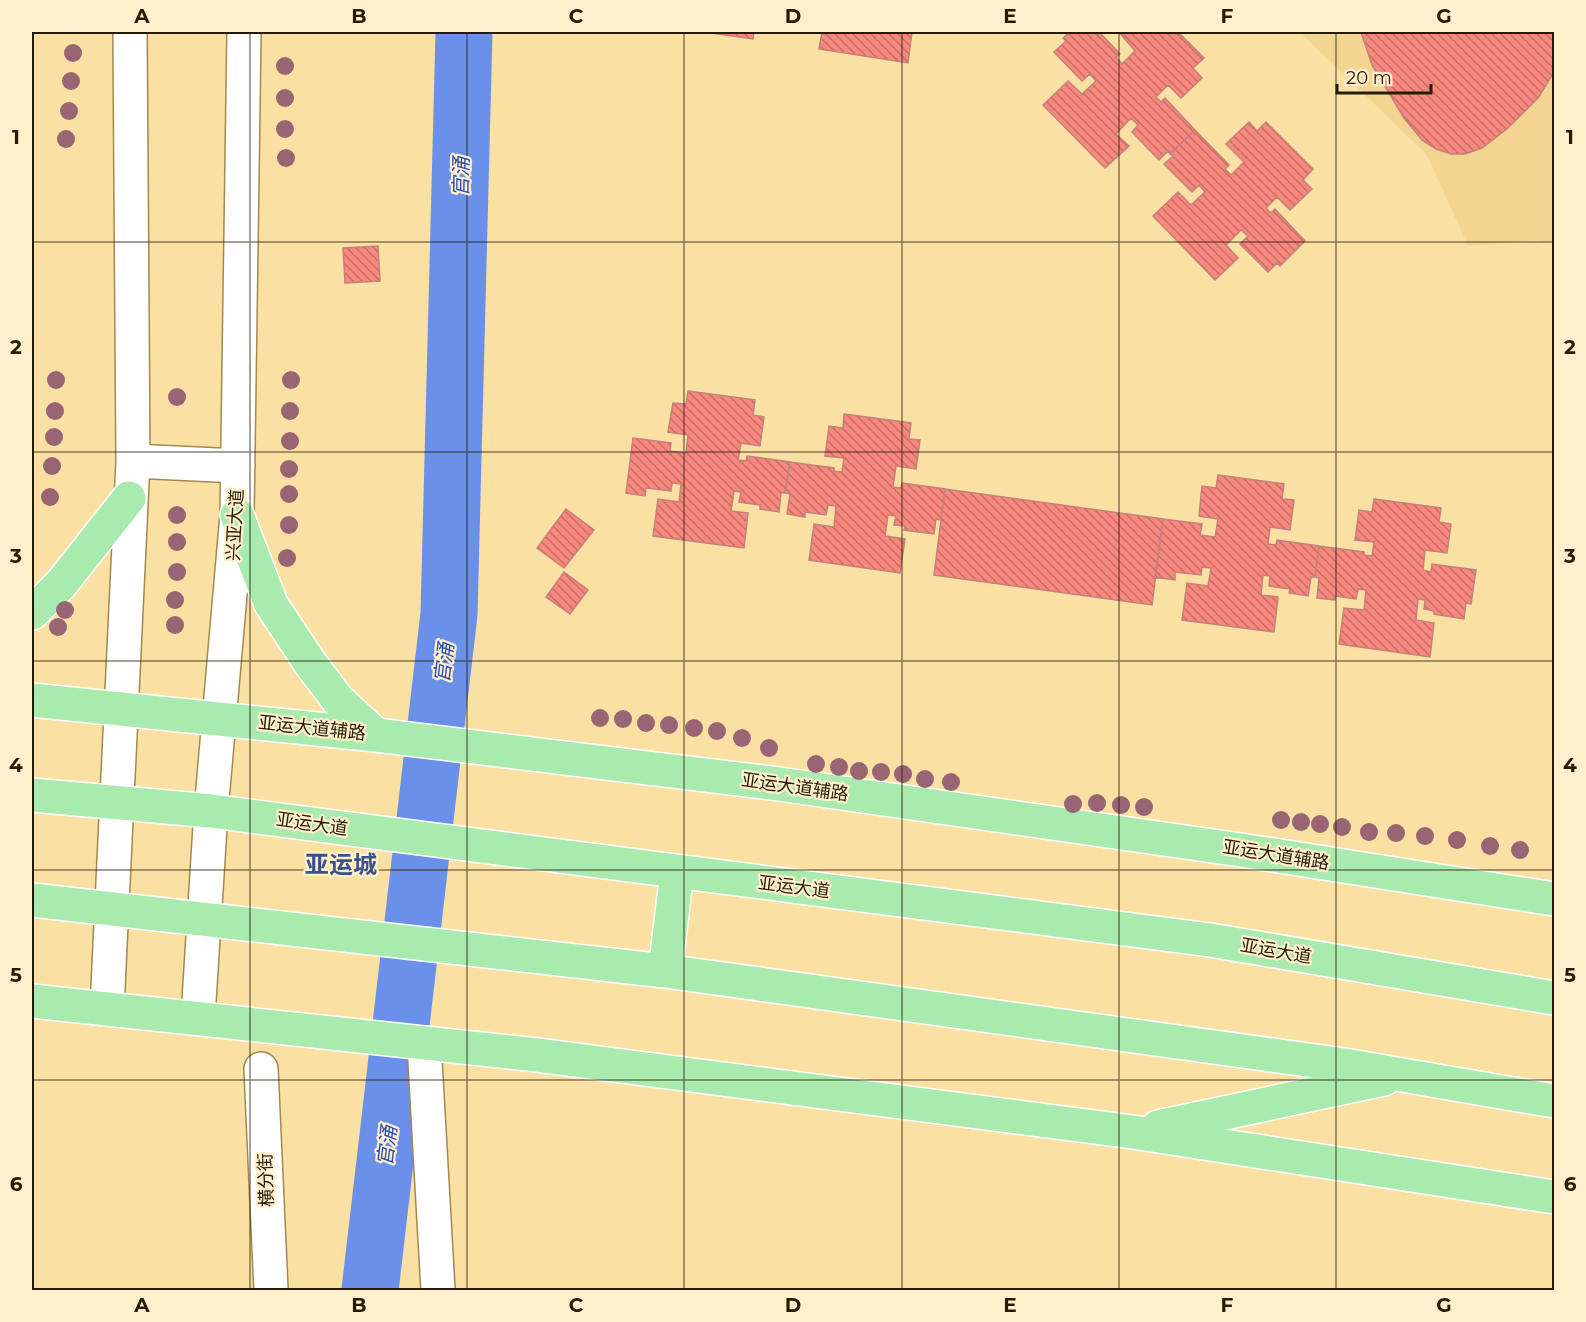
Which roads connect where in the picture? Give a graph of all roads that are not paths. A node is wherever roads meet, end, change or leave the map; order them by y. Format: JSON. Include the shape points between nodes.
{"nodes":[{"id":1,"x":129,"y":32,"type":"edge"},
{"id":2,"x":244,"y":32,"type":"edge"},
{"id":3,"x":132,"y":461,"type":"junction"},
{"id":4,"x":238,"y":466,"type":"junction"},
{"id":5,"x":129,"y":498,"type":"junction"},
{"id":6,"x":237,"y":515,"type":"junction"},
{"id":7,"x":32,"y":613,"type":"edge"},
{"id":8,"x":32,"y":700,"type":"edge"},
{"id":9,"x":123,"y":710,"type":"junction"},
{"id":10,"x":219,"y":719,"type":"junction"},
{"id":11,"x":376,"y":735,"type":"junction"},
{"id":12,"x":32,"y":795,"type":"edge"},
{"id":13,"x":118,"y":804,"type":"junction"},
{"id":14,"x":211,"y":811,"type":"junction"},
{"id":15,"x":677,"y":872,"type":"junction"},
{"id":16,"x":1554,"y":899,"type":"edge"},
{"id":17,"x":32,"y":900,"type":"edge"},
{"id":18,"x":111,"y":908,"type":"junction"},
{"id":19,"x":206,"y":919,"type":"junction"},
{"id":20,"x":665,"y":971,"type":"junction"},
{"id":21,"x":1554,"y":998,"type":"edge"},
{"id":22,"x":32,"y":1001,"type":"edge"},
{"id":23,"x":107,"y":1009,"type":"junction"},
{"id":24,"x":198,"y":1017,"type":"junction"},
{"id":25,"x":424,"y":1042,"type":"junction"},
{"id":26,"x":261,"y":1069,"type":"dead end"},
{"id":27,"x":1403,"y":1075,"type":"junction"},
{"id":28,"x":1554,"y":1101,"type":"edge"},
{"id":29,"x":1133,"y":1132,"type":"junction"},
{"id":30,"x":1554,"y":1197,"type":"edge"},
{"id":31,"x":271,"y":1290,"type":"edge"},
{"id":32,"x":438,"y":1290,"type":"edge"}],
"edges":[{"from":1,"to":3,"type":"street"},
{"from":2,"to":4,"type":"street","name":"兴亚大道"},
{"from":3,"to":4,"type":"street"},
{"from":3,"to":5,"type":"street"},
{"from":4,"to":6,"type":"street","name":"兴亚大道"},
{"from":5,"to":7,"type":"main road","via":[[61,584]]},
{"from":5,"to":9,"type":"street"},
{"from":6,"to":10,"type":"street","name":"兴亚大道"},
{"from":6,"to":11,"type":"main road","via":[[271,604],[338,700]]},
{"from":8,"to":9,"type":"main road","name":"亚运大道辅路"},
{"from":9,"to":10,"type":"main road","name":"亚运大道辅路"},
{"from":9,"to":13,"type":"street"},
{"from":10,"to":11,"type":"main road","name":"亚运大道辅路"},
{"from":10,"to":14,"type":"street","name":"兴亚大道"},
{"from":11,"to":16,"type":"main road","name":"亚运大道辅路","via":[[779,784]]},
{"from":12,"to":13,"type":"main road","name":"亚运大道"},
{"from":13,"to":14,"type":"main road","name":"亚运大道"},
{"from":13,"to":18,"type":"street"},
{"from":14,"to":15,"type":"main road","name":"亚运大道"},
{"from":14,"to":19,"type":"street","name":"兴亚大道"},
{"from":15,"to":20,"type":"main road"},
{"from":15,"to":21,"type":"main road","name":"亚运大道","via":[[1210,940]]},
{"from":17,"to":18,"type":"main road"},
{"from":18,"to":19,"type":"main road"},
{"from":18,"to":23,"type":"street"},
{"from":19,"to":20,"type":"main road"},
{"from":19,"to":24,"type":"street","name":"兴亚大道"},
{"from":20,"to":27,"type":"main road"},
{"from":22,"to":23,"type":"main road"},
{"from":23,"to":24,"type":"main road"},
{"from":24,"to":25,"type":"main road"},
{"from":25,"to":29,"type":"main road"},
{"from":25,"to":32,"type":"street"},
{"from":26,"to":31,"type":"street","name":"横分街"},
{"from":27,"to":28,"type":"main road"},
{"from":27,"to":29,"type":"main road"},
{"from":29,"to":30,"type":"main road"}]}
